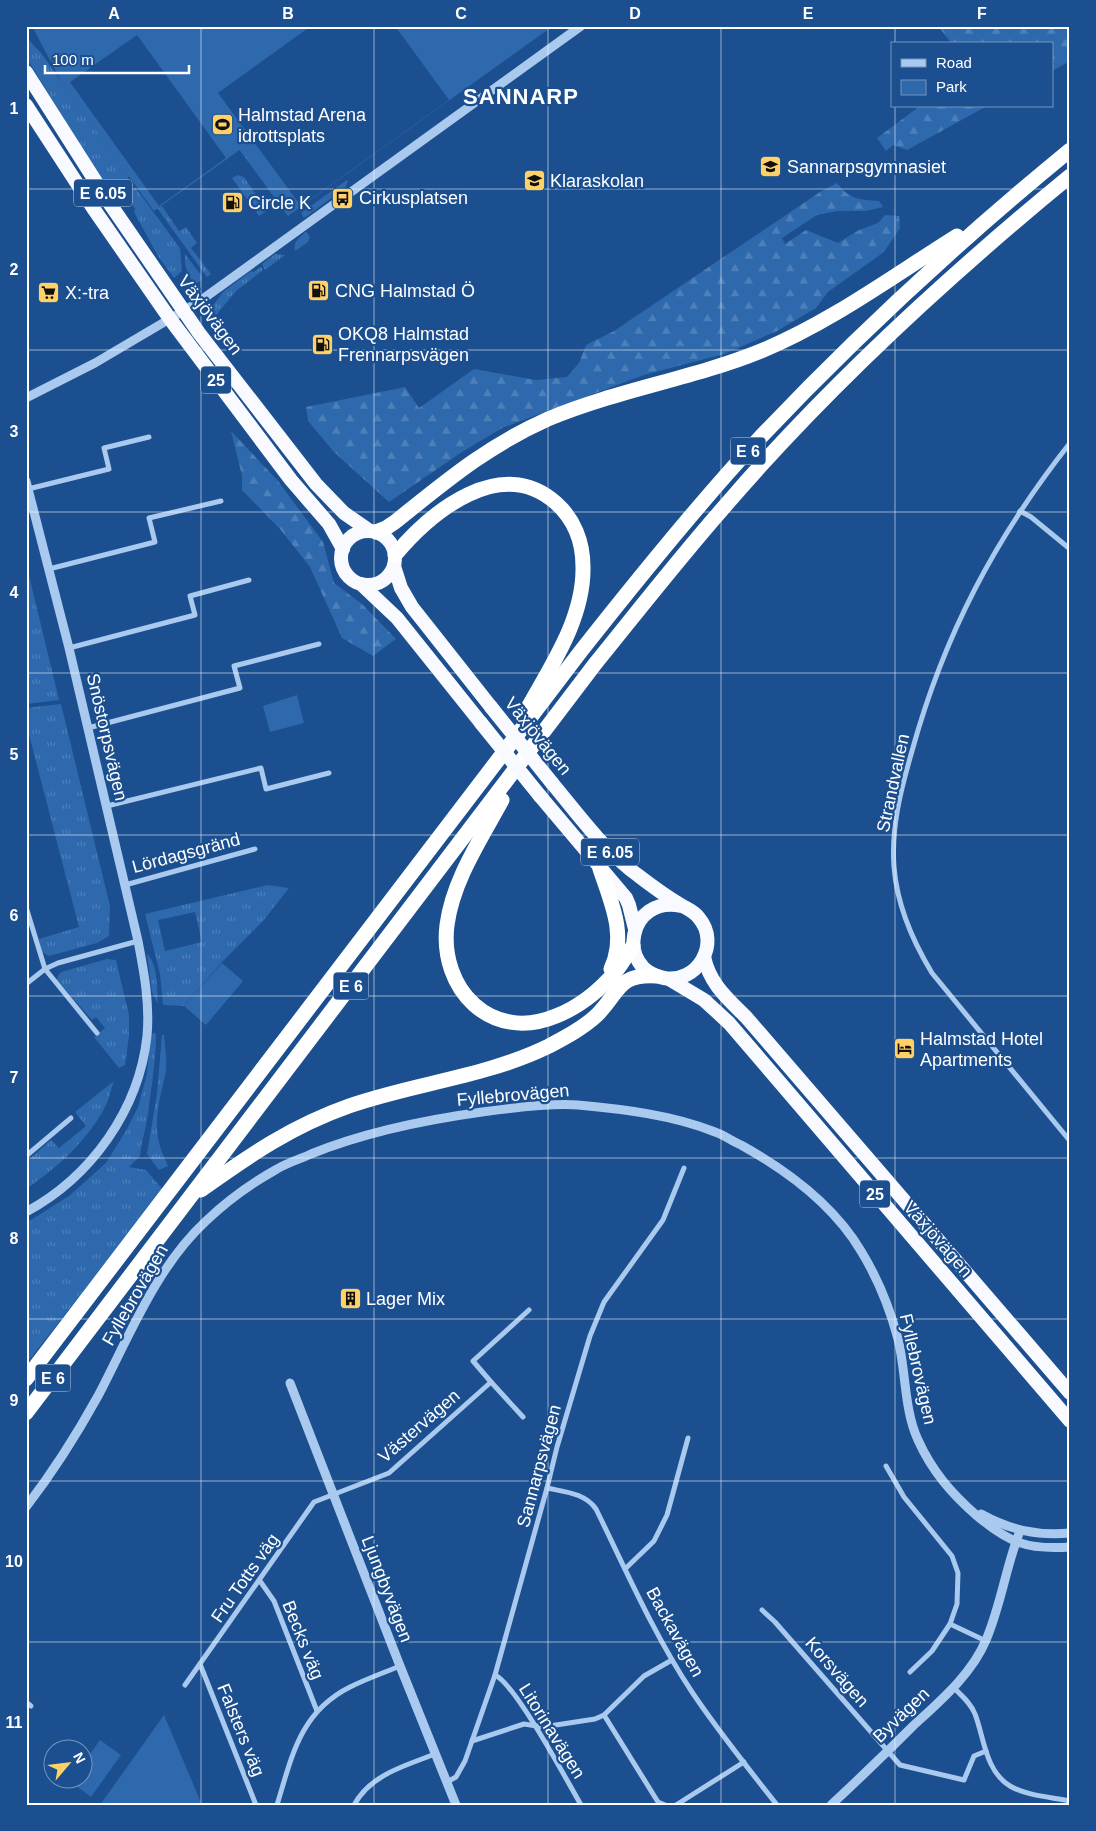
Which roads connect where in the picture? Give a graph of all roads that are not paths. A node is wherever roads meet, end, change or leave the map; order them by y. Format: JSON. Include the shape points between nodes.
{"nodes":[{"id":1,"x":581,"y":26,"type":"edge"},
{"id":2,"x":26,"y":72,"type":"edge"},
{"id":3,"x":26,"y":105,"type":"edge"},
{"id":4,"x":1070,"y":150,"type":"edge"},
{"id":5,"x":1070,"y":176,"type":"edge"},
{"id":6,"x":998,"y":209,"type":"junction"},
{"id":7,"x":183,"y":312,"type":"junction"},
{"id":8,"x":170,"y":319,"type":"junction"},
{"id":9,"x":26,"y":398,"type":"edge"},
{"id":10,"x":149,"y":437,"type":"dead end"},
{"id":11,"x":1070,"y":443,"type":"edge"},
{"id":12,"x":27,"y":485,"type":"edge"},
{"id":13,"x":221,"y":501,"type":"dead end"},
{"id":14,"x":1020,"y":510,"type":"junction"},
{"id":15,"x":373,"y":531,"type":"junction"},
{"id":16,"x":343,"y":549,"type":"junction"},
{"id":17,"x":1070,"y":549,"type":"edge"},
{"id":18,"x":395,"y":561,"type":"junction"},
{"id":19,"x":49,"y":569,"type":"junction"},
{"id":20,"x":249,"y":580,"type":"dead end"},
{"id":21,"x":361,"y":584,"type":"junction"},
{"id":22,"x":319,"y":644,"type":"dead end"},
{"id":23,"x":69,"y":648,"type":"junction"},
{"id":24,"x":88,"y":728,"type":"junction"},
{"id":25,"x":501,"y":757,"type":"junction"},
{"id":26,"x":522,"y":760,"type":"junction"},
{"id":27,"x":328,"y":773,"type":"dead end"},
{"id":28,"x":107,"y":806,"type":"junction"},
{"id":29,"x":255,"y":849,"type":"dead end"},
{"id":30,"x":600,"y":869,"type":"junction"},
{"id":31,"x":124,"y":885,"type":"junction"},
{"id":32,"x":681,"y":906,"type":"junction"},
{"id":33,"x":26,"y":907,"type":"edge"},
{"id":34,"x":635,"y":929,"type":"junction"},
{"id":35,"x":138,"y":941,"type":"junction"},
{"id":36,"x":633,"y":946,"type":"junction"},
{"id":37,"x":704,"y":957,"type":"junction"},
{"id":38,"x":45,"y":969,"type":"junction"},
{"id":39,"x":663,"y":977,"type":"junction"},
{"id":40,"x":26,"y":984,"type":"edge"},
{"id":41,"x":601,"y":986,"type":"junction"},
{"id":42,"x":96,"y":1034,"type":"dead end"},
{"id":43,"x":71,"y":1118,"type":"dead end"},
{"id":44,"x":1070,"y":1140,"type":"edge"},
{"id":45,"x":26,"y":1156,"type":"edge"},
{"id":46,"x":684,"y":1168,"type":"dead end"},
{"id":47,"x":189,"y":1199,"type":"junction"},
{"id":48,"x":26,"y":1212,"type":"edge"},
{"id":49,"x":529,"y":1310,"type":"dead end"},
{"id":50,"x":26,"y":1380,"type":"edge"},
{"id":51,"x":491,"y":1382,"type":"junction"},
{"id":52,"x":290,"y":1383,"type":"dead end"},
{"id":53,"x":1070,"y":1393,"type":"edge"},
{"id":54,"x":26,"y":1412,"type":"edge"},
{"id":55,"x":523,"y":1417,"type":"dead end"},
{"id":56,"x":1070,"y":1421,"type":"edge"},
{"id":57,"x":688,"y":1438,"type":"dead end"},
{"id":58,"x":886,"y":1466,"type":"dead end"},
{"id":59,"x":547,"y":1488,"type":"junction"},
{"id":60,"x":332,"y":1494,"type":"junction"},
{"id":61,"x":964,"y":1504,"type":"junction"},
{"id":62,"x":26,"y":1507,"type":"edge"},
{"id":63,"x":1020,"y":1531,"type":"junction"},
{"id":64,"x":1070,"y":1533,"type":"edge"},
{"id":65,"x":1016,"y":1543,"type":"junction"},
{"id":66,"x":1070,"y":1547,"type":"edge"},
{"id":67,"x":625,"y":1569,"type":"junction"},
{"id":68,"x":260,"y":1581,"type":"junction"},
{"id":69,"x":762,"y":1610,"type":"dead end"},
{"id":70,"x":950,"y":1624,"type":"junction"},
{"id":71,"x":986,"y":1641,"type":"junction"},
{"id":72,"x":672,"y":1660,"type":"junction"},
{"id":73,"x":200,"y":1664,"type":"junction"},
{"id":74,"x":400,"y":1666,"type":"junction"},
{"id":75,"x":910,"y":1672,"type":"dead end"},
{"id":76,"x":495,"y":1675,"type":"junction"},
{"id":77,"x":185,"y":1685,"type":"dead end"},
{"id":78,"x":953,"y":1687,"type":"junction"},
{"id":79,"x":317,"y":1711,"type":"junction"},
{"id":80,"x":604,"y":1715,"type":"junction"},
{"id":81,"x":534,"y":1725,"type":"junction"},
{"id":82,"x":472,"y":1741,"type":"junction"},
{"id":83,"x":888,"y":1751,"type":"junction"},
{"id":84,"x":986,"y":1751,"type":"junction"},
{"id":85,"x":435,"y":1754,"type":"junction"},
{"id":86,"x":744,"y":1762,"type":"junction"},
{"id":87,"x":447,"y":1782,"type":"junction"},
{"id":88,"x":1070,"y":1801,"type":"edge"},
{"id":89,"x":256,"y":1805,"type":"edge"},
{"id":90,"x":277,"y":1805,"type":"edge"},
{"id":91,"x":354,"y":1805,"type":"edge"},
{"id":92,"x":456,"y":1805,"type":"edge"},
{"id":93,"x":581,"y":1805,"type":"edge"},
{"id":94,"x":665,"y":1805,"type":"edge"},
{"id":95,"x":676,"y":1805,"type":"edge"},
{"id":96,"x":777,"y":1805,"type":"edge"},
{"id":97,"x":831,"y":1805,"type":"edge"}],
"edges":[{"from":1,"to":7,"type":"street"},
{"from":2,"to":7,"type":"highway","name":"Växjövägen","number":"E 6.05"},
{"from":3,"to":8,"type":"highway","name":"Växjövägen","number":"25"},
{"from":4,"to":6,"type":"highway","number":"E 6"},
{"from":5,"to":26,"type":"highway","number":"E 6","via":[[907,318],[822,401],[726,505],[648,598]]},
{"from":6,"to":15,"type":"highway","via":[[828,318],[792,337],[736,360],[596,402],[524,430],[479,456],[386,528]]},
{"from":6,"to":25,"type":"highway","number":"E 6","via":[[893,303],[754,444],[634,584]]},
{"from":7,"to":8,"type":"street"},
{"from":7,"to":15,"type":"highway","name":"Växjövägen","number":"E 6.05","via":[[316,484],[344,512]]},
{"from":8,"to":9,"type":"street","via":[[95,363]]},
{"from":8,"to":16,"type":"highway","name":"Växjövägen","number":"25","via":[[291,480],[329,524]]},
{"from":10,"to":12,"type":"street","via":[[104,448],[109,469]]},
{"from":11,"to":14,"type":"street","name":"Strandvallen"},
{"from":12,"to":19,"type":"street","name":"Snöstorpsvägen"},
{"from":13,"to":19,"type":"street","via":[[149,518],[155,542]]},
{"from":14,"to":17,"type":"street"},
{"from":14,"to":44,"type":"street","name":"Strandvallen","via":[[976,585],[934,680],[902,785],[894,834],[894,867],[902,910],[918,950],[932,973]]},
{"from":15,"to":16,"type":"highway","via":[[355,534]]},
{"from":15,"to":18,"type":"highway","name":"Växjövägen","via":[[389,541]]},
{"from":16,"to":21,"type":"highway","name":"Växjövägen","via":[[344,570]]},
{"from":18,"to":21,"type":"highway","via":[[389,575],[381,582]]},
{"from":18,"to":25,"type":"highway","via":[[422,528],[456,501],[483,488],[498,485],[540,491],[561,507],[574,526],[583,568],[579,601],[567,635]]},
{"from":18,"to":32,"type":"highway","name":"Växjövägen","number":"E 6.05","bridge":true,"via":[[400,588],[412,607],[552,783],[613,856]]},
{"from":19,"to":23,"type":"street","name":"Snöstorpsvägen"},
{"from":20,"to":23,"type":"street","via":[[190,596],[195,615]]},
{"from":21,"to":30,"type":"highway","name":"Växjövägen","number":"E 6.05","bridge":true,"via":[[397,618]]},
{"from":22,"to":24,"type":"street","via":[[234,666],[240,688]]},
{"from":23,"to":24,"type":"street","name":"Snöstorpsvägen"},
{"from":24,"to":28,"type":"street","name":"Snöstorpsvägen"},
{"from":25,"to":50,"type":"highway","number":"E 6"},
{"from":26,"to":41,"type":"highway","via":[[457,887],[447,924],[448,962],[465,996],[477,1008],[508,1021],[539,1022],[556,1016]]},
{"from":26,"to":47,"type":"highway","number":"E 6"},
{"from":27,"to":28,"type":"street","via":[[266,789],[261,768]]},
{"from":28,"to":31,"type":"street","name":"Snöstorpsvägen"},
{"from":29,"to":31,"type":"street","name":"Lördagsgränd"},
{"from":30,"to":34,"type":"highway","name":"Växjövägen","number":"E 6.05","via":[[626,898]]},
{"from":30,"to":41,"type":"highway","via":[[617,921],[619,939],[617,953]]},
{"from":31,"to":35,"type":"street","name":"Snöstorpsvägen"},
{"from":32,"to":34,"type":"highway","via":[[658,906],[644,915]]},
{"from":32,"to":37,"type":"highway","name":"Växjövägen","via":[[691,910],[705,926],[708,947]]},
{"from":33,"to":38,"type":"street"},
{"from":34,"to":36,"type":"highway","name":"Växjövägen"},
{"from":35,"to":38,"type":"street"},
{"from":35,"to":48,"type":"street","name":"Snöstorpsvägen","via":[[147,1003],[146,1037],[134,1088],[118,1124],[92,1159],[71,1181]]},
{"from":36,"to":39,"type":"highway","name":"Växjövägen","via":[[641,964]]},
{"from":36,"to":41,"type":"highway"},
{"from":37,"to":39,"type":"highway","via":[[686,976]]},
{"from":37,"to":53,"type":"highway","name":"Växjövägen","number":"25","via":[[717,987]]},
{"from":38,"to":40,"type":"street"},
{"from":38,"to":42,"type":"street"},
{"from":39,"to":47,"type":"highway","via":[[643,975],[628,979],[581,1028],[529,1055],[350,1105],[293,1129]]},
{"from":39,"to":56,"type":"highway","name":"Växjövägen","number":"25","via":[[704,1000],[729,1023]]},
{"from":43,"to":45,"type":"street"},
{"from":46,"to":59,"type":"street","name":"Sannarpsvägen","via":[[663,1220],[604,1302],[590,1336]]},
{"from":47,"to":54,"type":"highway","number":"E 6"},
{"from":49,"to":51,"type":"street","via":[[473,1361]]},
{"from":51,"to":55,"type":"street"},
{"from":51,"to":60,"type":"street","name":"Västervägen","via":[[389,1473]]},
{"from":52,"to":60,"type":"street","name":"Ljungbyvägen"},
{"from":57,"to":67,"type":"street","via":[[667,1515],[654,1541]]},
{"from":58,"to":70,"type":"street","name":"Byvägen","via":[[904,1497],[945,1546],[956,1566],[959,1584],[957,1604]]},
{"from":59,"to":67,"type":"street","name":"Backavägen","via":[[590,1500]]},
{"from":59,"to":76,"type":"street","name":"Sannarpsvägen"},
{"from":60,"to":68,"type":"street","name":"Fru Totts väg","via":[[314,1502]]},
{"from":60,"to":74,"type":"street","name":"Ljungbyvägen"},
{"from":61,"to":62,"type":"street","name":"Fyllebrovägen","via":[[936,1474],[916,1437],[898,1339],[881,1290],[861,1250],[839,1221],[805,1186],[770,1161],[716,1132],[657,1115],[574,1105],[449,1116],[370,1134],[280,1167],[246,1188],[204,1222],[177,1252],[143,1307],[67,1449]]},
{"from":61,"to":63,"type":"street","name":"Fyllebrovägen"},
{"from":61,"to":65,"type":"street","name":"Fyllebrovägen","via":[[994,1530]]},
{"from":63,"to":64,"type":"street","name":"Fyllebrovägen"},
{"from":63,"to":65,"type":"street","name":"Byvägen"},
{"from":65,"to":66,"type":"street","name":"Fyllebrovägen","via":[[1035,1547]]},
{"from":65,"to":71,"type":"street","name":"Byvägen"},
{"from":67,"to":72,"type":"street","name":"Backavägen"},
{"from":68,"to":73,"type":"street","name":"Fru Totts väg"},
{"from":68,"to":79,"type":"street","name":"Becks väg","via":[[274,1601]]},
{"from":69,"to":83,"type":"street","name":"Korsvägen"},
{"from":70,"to":71,"type":"street"},
{"from":70,"to":75,"type":"street","name":"Byvägen","via":[[932,1651]]},
{"from":71,"to":78,"type":"street","name":"Byvägen"},
{"from":72,"to":80,"type":"street","via":[[644,1676]]},
{"from":72,"to":86,"type":"street","name":"Backavägen"},
{"from":73,"to":77,"type":"street","name":"Fru Totts väg"},
{"from":73,"to":89,"type":"street","name":"Falsters väg"},
{"from":74,"to":79,"type":"street","via":[[348,1688]]},
{"from":74,"to":85,"type":"street","name":"Ljungbyvägen"},
{"from":76,"to":81,"type":"street","name":"Litorinavägen","via":[[506,1683]]},
{"from":76,"to":82,"type":"street","name":"Sannarpsvägen"},
{"from":78,"to":83,"type":"street","name":"Byvägen"},
{"from":78,"to":84,"type":"street","via":[[975,1712]]},
{"from":79,"to":90,"type":"street","via":[[296,1743]]},
{"from":80,"to":81,"type":"street","via":[[543,1727]]},
{"from":80,"to":94,"type":"street","via":[[658,1802]]},
{"from":81,"to":82,"type":"street","via":[[524,1724]]},
{"from":81,"to":93,"type":"street","name":"Litorinavägen"},
{"from":82,"to":87,"type":"street","name":"Sannarpsvägen","via":[[459,1773]]},
{"from":83,"to":84,"type":"street","name":"Korsvägen","via":[[900,1765],[964,1780],[974,1756]]},
{"from":83,"to":97,"type":"street","name":"Byvägen"},
{"from":84,"to":88,"type":"street","via":[[996,1772],[1009,1786]]},
{"from":85,"to":87,"type":"street","name":"Ljungbyvägen"},
{"from":85,"to":91,"type":"street","via":[[389,1772],[368,1786]]},
{"from":86,"to":95,"type":"street"},
{"from":86,"to":96,"type":"street","name":"Backavägen"},
{"from":87,"to":92,"type":"street","name":"Ljungbyvägen"}]}
